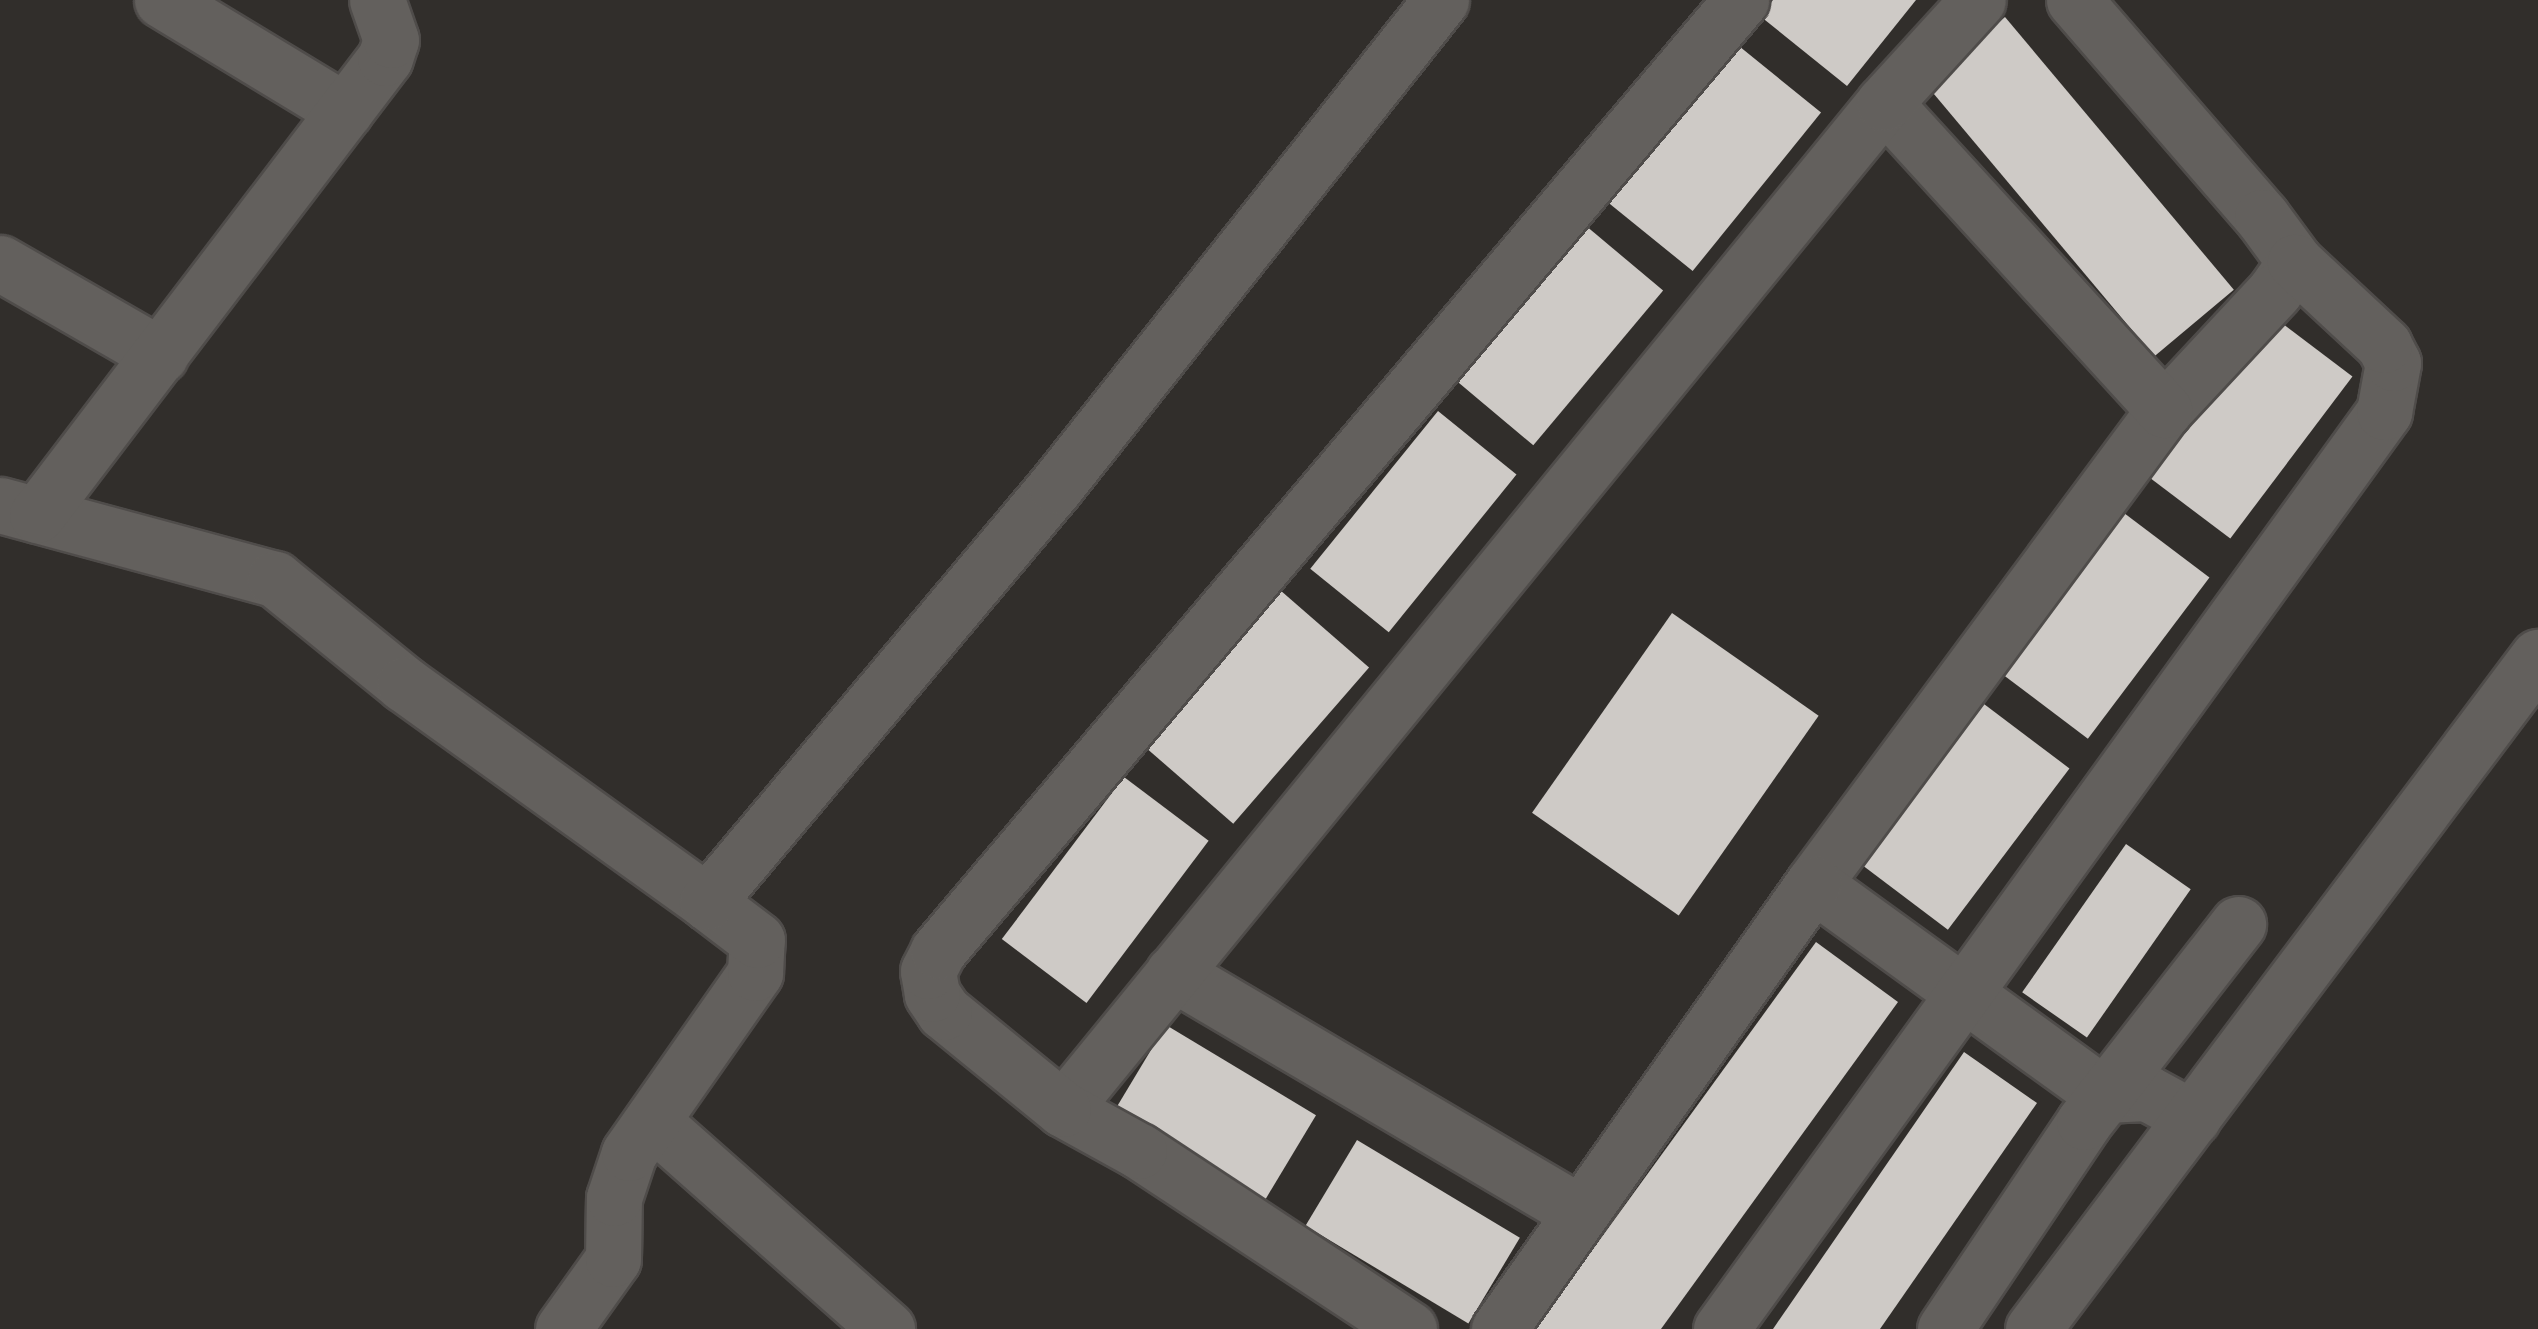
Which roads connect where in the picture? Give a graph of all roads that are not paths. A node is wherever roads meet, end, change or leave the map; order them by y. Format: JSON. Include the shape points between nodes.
{"nodes":[{"id":1,"x":162,"y":0,"type":"edge"},
{"id":2,"x":377,"y":0,"type":"edge"},
{"id":3,"x":1441,"y":0,"type":"edge"},
{"id":4,"x":1741,"y":0,"type":"edge"},
{"id":5,"x":1978,"y":0,"type":"edge"},
{"id":6,"x":2074,"y":0,"type":"edge"},
{"id":7,"x":1884,"y":104,"type":"junction"},
{"id":8,"x":345,"y":112,"type":"junction"},
{"id":9,"x":2295,"y":262,"type":"junction"},
{"id":10,"x":0,"y":264,"type":"edge"},
{"id":11,"x":160,"y":355,"type":"junction"},
{"id":12,"x":2164,"y":410,"type":"junction"},
{"id":13,"x":19,"y":510,"type":"edge"},
{"id":14,"x":2538,"y":657,"type":"edge"},
{"id":15,"x":1813,"y":884,"type":"junction"},
{"id":16,"x":706,"y":902,"type":"junction"},
{"id":17,"x":2238,"y":924,"type":"dead end"},
{"id":18,"x":1172,"y":973,"type":"junction"},
{"id":19,"x":1962,"y":991,"type":"junction"},
{"id":20,"x":2104,"y":1095,"type":"junction"},
{"id":21,"x":1063,"y":1109,"type":"junction"},
{"id":22,"x":2194,"y":1118,"type":"junction"},
{"id":23,"x":652,"y":1121,"type":"junction"},
{"id":24,"x":2155,"y":1169,"type":"junction"},
{"id":25,"x":1581,"y":1212,"type":"junction"},
{"id":26,"x":563,"y":1329,"type":"edge"},
{"id":27,"x":887,"y":1329,"type":"edge"},
{"id":28,"x":1409,"y":1329,"type":"edge"},
{"id":29,"x":1499,"y":1329,"type":"edge"},
{"id":30,"x":1721,"y":1329,"type":"edge"},
{"id":31,"x":1946,"y":1329,"type":"edge"},
{"id":32,"x":2033,"y":1329,"type":"edge"}],
"edges":[{"from":1,"to":8,"type":"street"},
{"from":2,"to":8,"type":"street","via":[[391,40]]},
{"from":3,"to":16,"type":"street","via":[[1056,486]]},
{"from":4,"to":21,"type":"street","via":[[938,951],[928,972],[944,1012]]},
{"from":5,"to":7,"type":"street"},
{"from":6,"to":9,"type":"street"},
{"from":7,"to":12,"type":"street"},
{"from":7,"to":18,"type":"street"},
{"from":8,"to":11,"type":"street"},
{"from":9,"to":12,"type":"street"},
{"from":9,"to":19,"type":"street","via":[[2384,345],[2393,363],[2384,412]]},
{"from":10,"to":11,"type":"street"},
{"from":11,"to":13,"type":"street"},
{"from":12,"to":15,"type":"street"},
{"from":13,"to":16,"type":"street","via":[[275,579],[404,684]]},
{"from":14,"to":22,"type":"street"},
{"from":15,"to":19,"type":"street"},
{"from":15,"to":25,"type":"street"},
{"from":16,"to":23,"type":"street","via":[[757,940],[756,973]]},
{"from":17,"to":20,"type":"street"},
{"from":18,"to":21,"type":"street"},
{"from":18,"to":25,"type":"street"},
{"from":19,"to":20,"type":"street"},
{"from":19,"to":30,"type":"street"},
{"from":20,"to":22,"type":"street","via":[[2147,1094]]},
{"from":20,"to":24,"type":"street","via":[[2104,1135]]},
{"from":20,"to":31,"type":"street"},
{"from":21,"to":28,"type":"street","via":[[1140,1151]]},
{"from":22,"to":24,"type":"street"},
{"from":23,"to":26,"type":"street","via":[[619,1176],[614,1259]]},
{"from":23,"to":27,"type":"street"},
{"from":24,"to":32,"type":"street"},
{"from":25,"to":29,"type":"street"}]}
